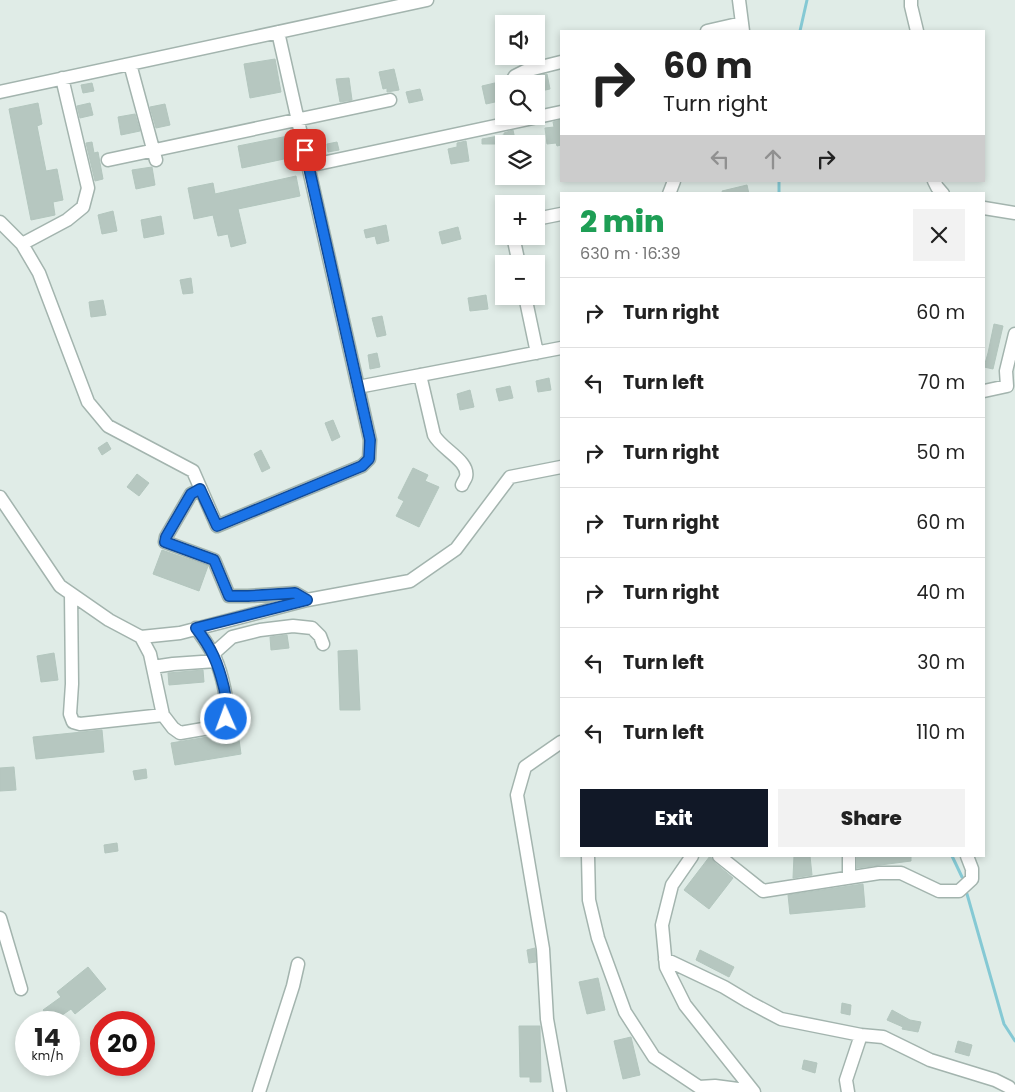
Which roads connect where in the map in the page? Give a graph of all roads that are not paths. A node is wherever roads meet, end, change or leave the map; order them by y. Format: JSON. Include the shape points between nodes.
{"nodes":[{"id":1,"x":426,"y":0,"type":"edge"},
{"id":2,"x":739,"y":0,"type":"edge"},
{"id":3,"x":911,"y":0,"type":"edge"},
{"id":4,"x":742,"y":27,"type":"edge"},
{"id":5,"x":716,"y":30,"type":"edge"},
{"id":6,"x":917,"y":30,"type":"edge"},
{"id":7,"x":278,"y":32,"type":"junction"},
{"id":8,"x":560,"y":62,"type":"edge"},
{"id":9,"x":130,"y":64,"type":"junction"},
{"id":10,"x":517,"y":75,"type":"edge"},
{"id":11,"x":62,"y":78,"type":"junction"},
{"id":12,"x":0,"y":92,"type":"edge"},
{"id":13,"x":390,"y":100,"type":"dead end"},
{"id":14,"x":560,"y":112,"type":"edge"},
{"id":15,"x":545,"y":115,"type":"edge"},
{"id":16,"x":298,"y":119,"type":"junction"},
{"id":17,"x":495,"y":124,"type":"edge"},
{"id":18,"x":154,"y":155,"type":"junction"},
{"id":19,"x":108,"y":160,"type":"dead end"},
{"id":20,"x":308,"y":166,"type":"junction"},
{"id":21,"x":985,"y":208,"type":"edge"},
{"id":22,"x":1015,"y":213,"type":"edge"},
{"id":23,"x":560,"y":214,"type":"edge"},
{"id":24,"x":545,"y":217,"type":"edge"},
{"id":25,"x":0,"y":222,"type":"edge"},
{"id":26,"x":22,"y":244,"type":"junction"},
{"id":27,"x":528,"y":305,"type":"edge"},
{"id":28,"x":1015,"y":334,"type":"edge"},
{"id":29,"x":560,"y":348,"type":"edge"},
{"id":30,"x":537,"y":353,"type":"junction"},
{"id":31,"x":420,"y":375,"type":"junction"},
{"id":32,"x":358,"y":387,"type":"junction"},
{"id":33,"x":985,"y":391,"type":"edge"},
{"id":34,"x":560,"y":467,"type":"edge"},
{"id":35,"x":462,"y":485,"type":"dead end"},
{"id":36,"x":200,"y":489,"type":"junction"},
{"id":37,"x":0,"y":497,"type":"edge"},
{"id":38,"x":71,"y":594,"type":"junction"},
{"id":39,"x":307,"y":600,"type":"junction"},
{"id":40,"x":196,"y":628,"type":"junction"},
{"id":41,"x":141,"y":637,"type":"junction"},
{"id":42,"x":323,"y":644,"type":"dead end"},
{"id":43,"x":215,"y":658,"type":"junction"},
{"id":44,"x":153,"y":667,"type":"junction"},
{"id":45,"x":163,"y":715,"type":"junction"},
{"id":46,"x":560,"y":743,"type":"edge"},
{"id":47,"x":588,"y":857,"type":"edge"},
{"id":48,"x":691,"y":857,"type":"edge"},
{"id":49,"x":720,"y":857,"type":"edge"},
{"id":50,"x":849,"y":857,"type":"edge"},
{"id":51,"x":967,"y":857,"type":"edge"},
{"id":52,"x":848,"y":878,"type":"junction"},
{"id":53,"x":0,"y":918,"type":"edge"},
{"id":54,"x":665,"y":959,"type":"junction"},
{"id":55,"x":298,"y":964,"type":"dead end"},
{"id":56,"x":21,"y":989,"type":"dead end"},
{"id":57,"x":861,"y":1035,"type":"junction"},
{"id":58,"x":753,"y":1091,"type":"edge"},
{"id":59,"x":259,"y":1092,"type":"edge"},
{"id":60,"x":560,"y":1092,"type":"edge"},
{"id":61,"x":848,"y":1092,"type":"edge"},
{"id":62,"x":1012,"y":1092,"type":"edge"}],
"edges":[{"from":1,"to":7,"type":"lane"},
{"from":2,"to":4,"type":"lane"},
{"from":3,"to":6,"type":"lane"},
{"from":4,"to":5,"type":"lane"},
{"from":7,"to":9,"type":"lane"},
{"from":7,"to":16,"type":"lane"},
{"from":8,"to":10,"type":"lane"},
{"from":9,"to":11,"type":"lane"},
{"from":9,"to":18,"type":"lane"},
{"from":11,"to":12,"type":"lane"},
{"from":11,"to":26,"type":"lane","via":[[88,188],[83,207],[67,220]]},
{"from":13,"to":16,"type":"lane"},
{"from":14,"to":15,"type":"lane"},
{"from":16,"to":18,"type":"lane"},
{"from":16,"to":20,"type":"lane"},
{"from":17,"to":20,"type":"lane"},
{"from":18,"to":19,"type":"lane"},
{"from":20,"to":32,"type":"lane"},
{"from":21,"to":22,"type":"lane"},
{"from":23,"to":24,"type":"lane"},
{"from":25,"to":26,"type":"lane"},
{"from":26,"to":36,"type":"lane","via":[[39,272],[88,402],[108,426],[192,471]]},
{"from":27,"to":30,"type":"lane"},
{"from":28,"to":33,"type":"lane","via":[[1006,371],[1007,386]]},
{"from":29,"to":30,"type":"lane"},
{"from":30,"to":31,"type":"lane"},
{"from":31,"to":32,"type":"lane"},
{"from":31,"to":35,"type":"lane","via":[[434,435],[465,466],[466,476]]},
{"from":32,"to":36,"type":"lane","via":[[370,440],[369,459],[362,466],[217,526]]},
{"from":34,"to":39,"type":"lane","via":[[510,477],[456,550],[410,580]]},
{"from":36,"to":39,"type":"lane","via":[[191,494],[165,542],[214,560],[229,596],[295,593]]},
{"from":37,"to":38,"type":"lane","via":[[60,586]]},
{"from":38,"to":41,"type":"lane"},
{"from":38,"to":45,"type":"lane","via":[[70,714],[73,722],[80,724]]},
{"from":39,"to":40,"type":"lane"},
{"from":40,"to":41,"type":"lane"},
{"from":40,"to":43,"type":"lane"},
{"from":41,"to":44,"type":"lane"},
{"from":42,"to":43,"type":"lane","via":[[312,628],[292,626],[260,630],[232,637]]},
{"from":43,"to":44,"type":"lane"},
{"from":43,"to":45,"type":"lane","via":[[228,710],[226,719],[215,727],[180,733]]},
{"from":44,"to":45,"type":"lane"},
{"from":46,"to":60,"type":"lane","via":[[525,767],[518,795],[544,949],[547,1019]]},
{"from":47,"to":58,"type":"lane","via":[[589,900],[598,938],[625,1012],[654,1057],[698,1087]]},
{"from":48,"to":54,"type":"lane","via":[[672,884],[662,925]]},
{"from":49,"to":52,"type":"lane","via":[[763,891]]},
{"from":50,"to":52,"type":"lane"},
{"from":51,"to":52,"type":"lane","via":[[972,879],[959,891],[939,891],[901,873]]},
{"from":53,"to":56,"type":"lane"},
{"from":54,"to":57,"type":"lane","via":[[781,1019]]},
{"from":54,"to":58,"type":"lane","via":[[685,1005]]},
{"from":55,"to":59,"type":"lane"},
{"from":57,"to":61,"type":"lane","via":[[846,1080]]},
{"from":57,"to":62,"type":"lane","via":[[883,1037],[930,1060],[994,1080]]}]}
